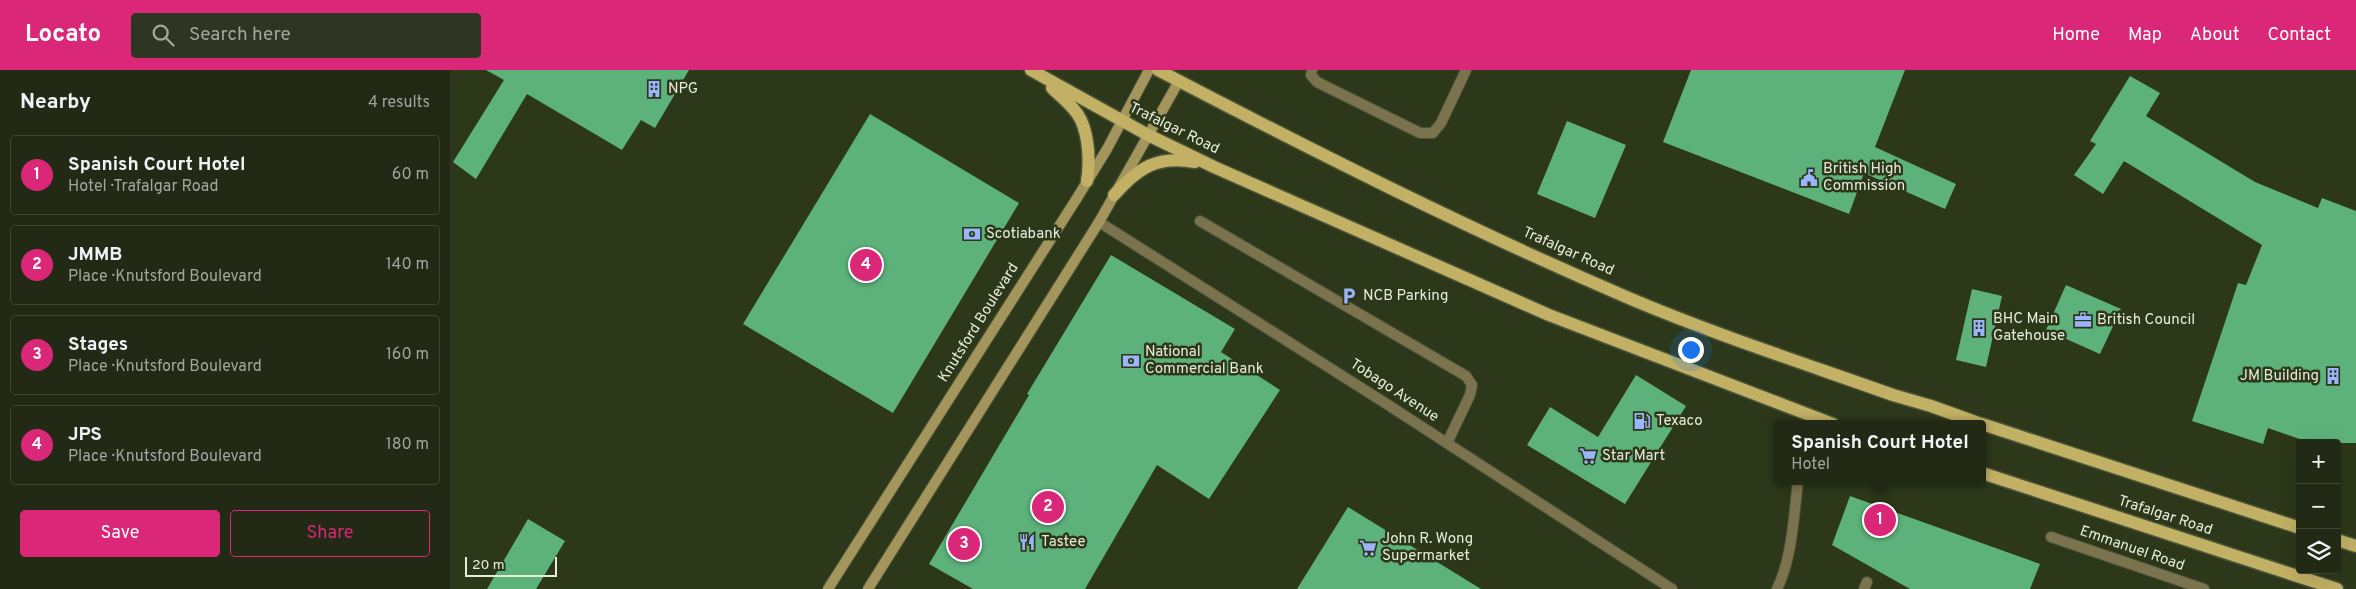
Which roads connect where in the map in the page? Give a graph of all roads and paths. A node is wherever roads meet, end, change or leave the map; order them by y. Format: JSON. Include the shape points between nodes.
{"nodes":[{"id":1,"x":1030,"y":70,"type":"edge"},
{"id":2,"x":1149,"y":70,"type":"edge"},
{"id":3,"x":1158,"y":70,"type":"edge"},
{"id":4,"x":1312,"y":70,"type":"edge"},
{"id":5,"x":1466,"y":70,"type":"edge"},
{"id":6,"x":1179,"y":81,"type":"junction"},
{"id":7,"x":1122,"y":121,"type":"junction"},
{"id":8,"x":1148,"y":135,"type":"junction"},
{"id":9,"x":1214,"y":167,"type":"junction"},
{"id":10,"x":1087,"y":181,"type":"junction"},
{"id":11,"x":1114,"y":195,"type":"junction"},
{"id":12,"x":1200,"y":221,"type":"dead end"},
{"id":13,"x":1099,"y":222,"type":"junction"},
{"id":14,"x":1806,"y":419,"type":"edge"},
{"id":15,"x":1970,"y":420,"type":"edge"},
{"id":16,"x":1986,"y":425,"type":"edge"},
{"id":17,"x":1447,"y":443,"type":"junction"},
{"id":18,"x":1986,"y":474,"type":"edge"},
{"id":19,"x":1797,"y":485,"type":"edge"},
{"id":20,"x":2296,"y":527,"type":"edge"},
{"id":21,"x":2051,"y":537,"type":"dead end"},
{"id":22,"x":2341,"y":541,"type":"edge"},
{"id":23,"x":2356,"y":546,"type":"edge"},
{"id":24,"x":828,"y":589,"type":"edge"},
{"id":25,"x":868,"y":589,"type":"edge"},
{"id":26,"x":1672,"y":589,"type":"edge"},
{"id":27,"x":1777,"y":589,"type":"edge"},
{"id":28,"x":2204,"y":589,"type":"edge"},
{"id":29,"x":2337,"y":589,"type":"edge"}],
"edges":[{"from":1,"to":7,"type":"main road","name":"Trafalgar Road"},
{"from":1,"to":10,"type":"main road","via":[[1071,106],[1081,120],[1089,165]]},
{"from":2,"to":7,"type":"main road","name":"Knutsford Boulevard"},
{"from":3,"to":6,"type":"main road","name":"Trafalgar Road"},
{"from":4,"to":5,"type":"street","via":[[1311,76],[1317,82],[1420,134],[1433,133],[1441,123]]},
{"from":6,"to":8,"type":"main road"},
{"from":6,"to":15,"type":"main road","name":"Trafalgar Road","via":[[1501,240],[1633,299]]},
{"from":7,"to":8,"type":"main road","name":"Trafalgar Road"},
{"from":7,"to":10,"type":"main road","name":"Knutsford Boulevard"},
{"from":8,"to":9,"type":"main road","name":"Trafalgar Road"},
{"from":8,"to":11,"type":"main road"},
{"from":9,"to":11,"type":"main road","via":[[1183,160],[1165,160],[1144,166],[1130,176]]},
{"from":9,"to":14,"type":"main road","name":"Trafalgar Road","via":[[1549,315]]},
{"from":10,"to":24,"type":"main road","name":"Knutsford Boulevard"},
{"from":11,"to":13,"type":"main road"},
{"from":12,"to":17,"type":"street","via":[[1466,376],[1472,384],[1470,395]]},
{"from":13,"to":17,"type":"street","name":"Tobago Avenue"},
{"from":13,"to":25,"type":"main road"},
{"from":16,"to":20,"type":"main road","name":"Trafalgar Road"},
{"from":17,"to":26,"type":"street","name":"Tobago Avenue"},
{"from":18,"to":29,"type":"main road","name":"Trafalgar Road"},
{"from":19,"to":27,"type":"street","via":[[1784,569]]},
{"from":21,"to":28,"type":"street","name":"Emmanuel Road"},
{"from":22,"to":23,"type":"main road"}]}
